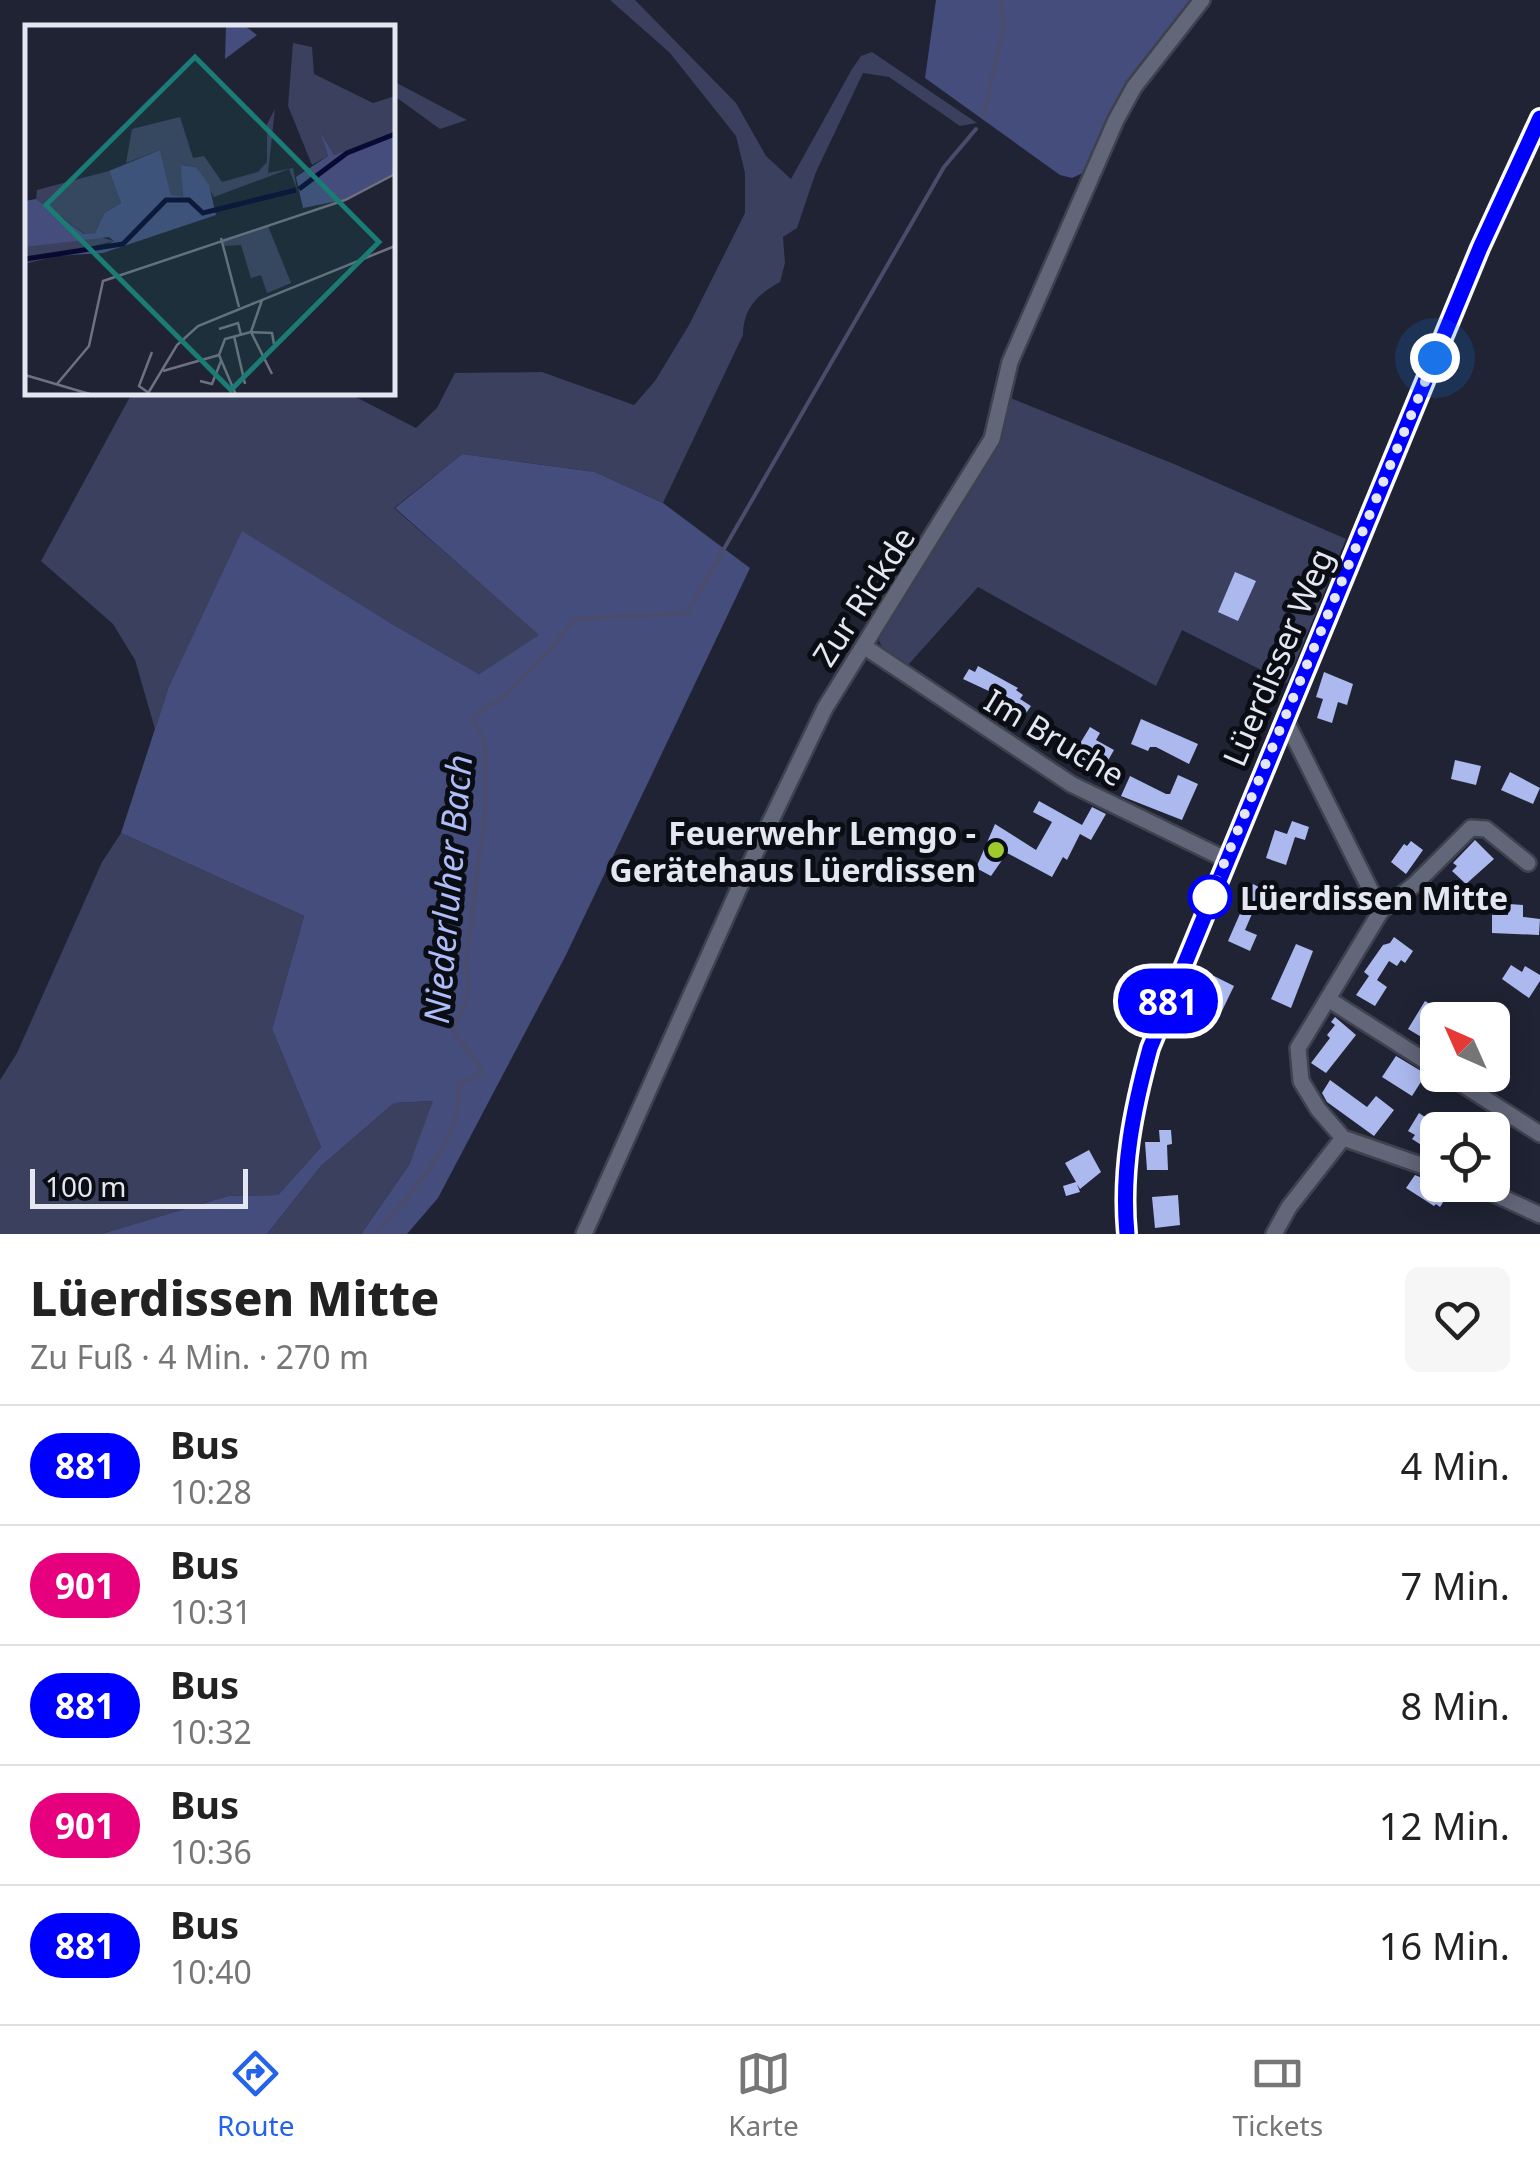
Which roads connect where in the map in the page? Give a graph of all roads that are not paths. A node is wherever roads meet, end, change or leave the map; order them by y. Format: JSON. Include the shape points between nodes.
{"nodes":[{"id":1,"x":1202,"y":0,"type":"edge"},
{"id":2,"x":1540,"y":118,"type":"edge"},
{"id":3,"x":865,"y":647,"type":"junction"},
{"id":4,"x":1284,"y":719,"type":"junction"},
{"id":5,"x":1225,"y":858,"type":"junction"},
{"id":6,"x":1528,"y":863,"type":"dead end"},
{"id":7,"x":1381,"y":911,"type":"junction"},
{"id":8,"x":1328,"y":999,"type":"junction"},
{"id":9,"x":1420,"y":1057,"type":"edge"},
{"id":10,"x":1475,"y":1092,"type":"edge"},
{"id":11,"x":1540,"y":1134,"type":"edge"},
{"id":12,"x":1343,"y":1138,"type":"junction"},
{"id":13,"x":1420,"y":1165,"type":"edge"},
{"id":14,"x":1510,"y":1201,"type":"edge"},
{"id":15,"x":1540,"y":1215,"type":"edge"},
{"id":16,"x":584,"y":1234,"type":"edge"},
{"id":17,"x":1127,"y":1234,"type":"edge"},
{"id":18,"x":1274,"y":1234,"type":"edge"}],
"edges":[{"from":1,"to":3,"type":"street","name":"Zur Rickde","via":[[1116,120],[1010,362],[992,439]]},
{"from":2,"to":4,"type":"main road","name":"Lüerdisser Weg"},
{"from":3,"to":5,"type":"street","name":"Im Bruche","via":[[1071,784]]},
{"from":3,"to":16,"type":"street","name":"Zur Rickde","via":[[824,708],[777,806]]},
{"from":4,"to":5,"type":"main road","name":"Lüerdisser Weg"},
{"from":4,"to":7,"type":"street"},
{"from":5,"to":17,"type":"main road","name":"Lüerdisser Weg","via":[[1134,1105],[1126,1157]]},
{"from":6,"to":7,"type":"street","via":[[1486,829],[1471,828]]},
{"from":7,"to":8,"type":"street"},
{"from":8,"to":9,"type":"street"},
{"from":8,"to":12,"type":"street","via":[[1298,1048],[1301,1080]]},
{"from":10,"to":11,"type":"street"},
{"from":12,"to":13,"type":"street"},
{"from":12,"to":18,"type":"street"},
{"from":14,"to":15,"type":"street"}]}
